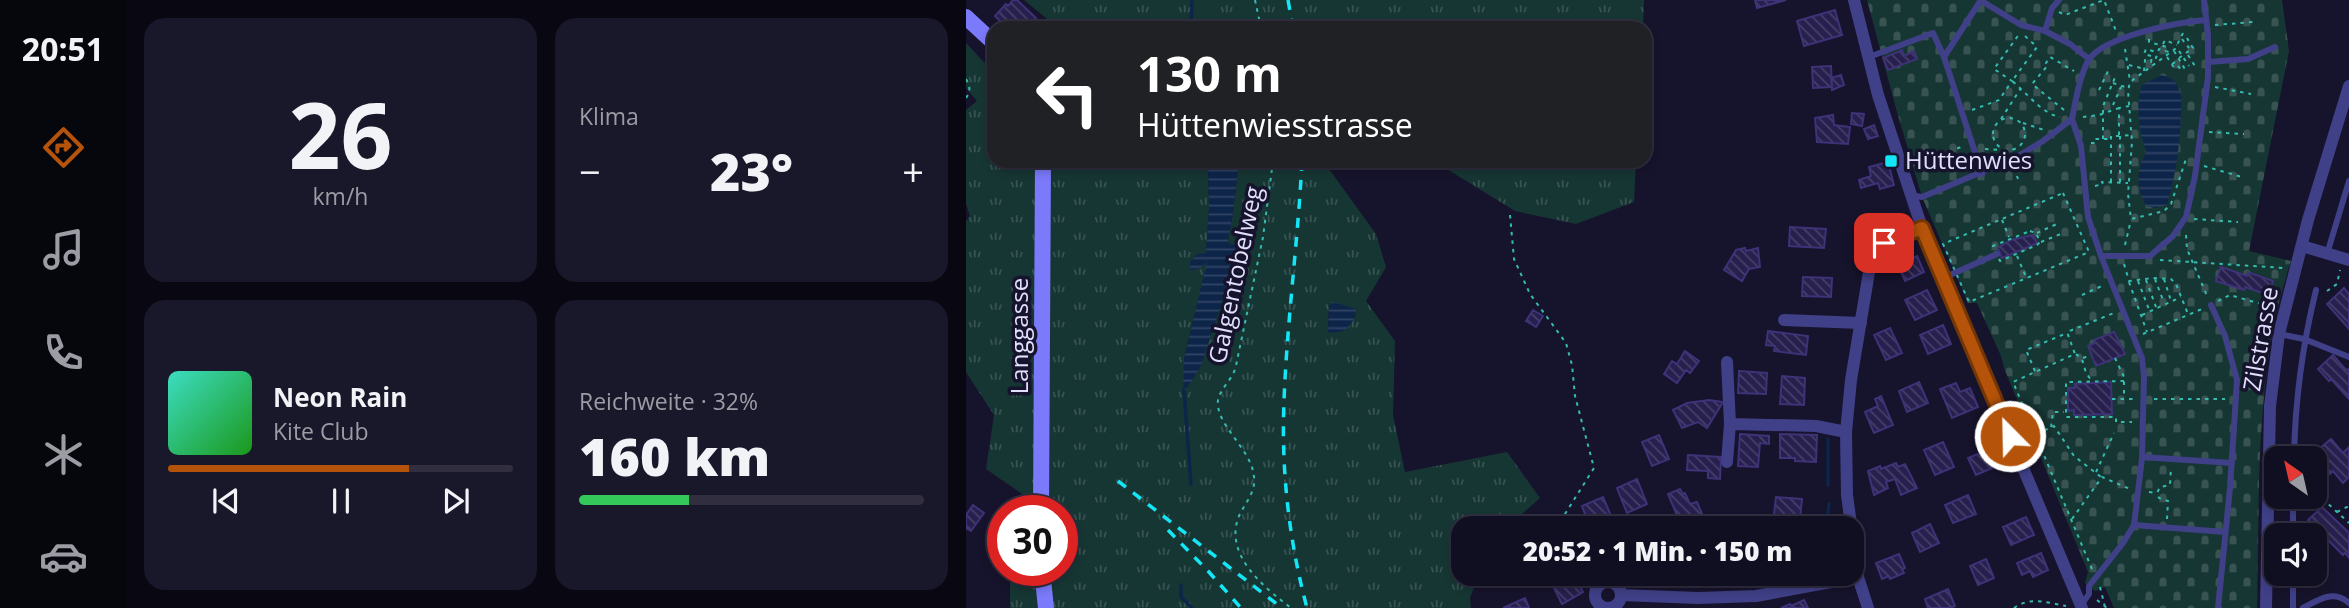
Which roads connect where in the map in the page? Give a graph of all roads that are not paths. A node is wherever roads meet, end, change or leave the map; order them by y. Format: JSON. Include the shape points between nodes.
{"nodes":[{"id":1,"x":1854,"y":0,"type":"edge"},
{"id":2,"x":1981,"y":0,"type":"edge"},
{"id":3,"x":2059,"y":0,"type":"edge"},
{"id":4,"x":2204,"y":0,"type":"edge"},
{"id":5,"x":966,"y":17,"type":"edge"},
{"id":6,"x":2206,"y":23,"type":"junction"},
{"id":7,"x":2045,"y":31,"type":"junction"},
{"id":8,"x":987,"y":36,"type":"edge"},
{"id":9,"x":2275,"y":47,"type":"dead end"},
{"id":10,"x":1869,"y":57,"type":"junction"},
{"id":11,"x":1944,"y":57,"type":"junction"},
{"id":12,"x":2089,"y":59,"type":"junction"},
{"id":13,"x":2208,"y":62,"type":"junction"},
{"id":14,"x":2349,"y":86,"type":"edge"},
{"id":15,"x":2072,"y":119,"type":"junction"},
{"id":16,"x":1043,"y":168,"type":"edge"},
{"id":17,"x":1982,"y":174,"type":"junction"},
{"id":18,"x":2349,"y":181,"type":"edge"},
{"id":19,"x":1910,"y":195,"type":"junction"},
{"id":20,"x":1922,"y":228,"type":"junction"},
{"id":21,"x":2302,"y":246,"type":"junction"},
{"id":22,"x":1997,"y":254,"type":"road end"},
{"id":23,"x":2327,"y":254,"type":"junction"},
{"id":24,"x":2101,"y":257,"type":"junction"},
{"id":25,"x":2346,"y":259,"type":"edge"},
{"id":26,"x":1954,"y":273,"type":"road end"},
{"id":27,"x":2316,"y":290,"type":"road end"},
{"id":28,"x":2211,"y":305,"type":"road end"},
{"id":29,"x":1784,"y":320,"type":"dead end"},
{"id":30,"x":1861,"y":323,"type":"junction"},
{"id":31,"x":2279,"y":334,"type":"junction"},
{"id":32,"x":2304,"y":339,"type":"junction"},
{"id":33,"x":2349,"y":357,"type":"edge"},
{"id":34,"x":1727,"y":362,"type":"dead end"},
{"id":35,"x":1730,"y":424,"type":"junction"},
{"id":36,"x":1846,"y":432,"type":"junction"},
{"id":37,"x":2269,"y":446,"type":"edge"},
{"id":38,"x":2294,"y":446,"type":"edge"},
{"id":39,"x":2142,"y":457,"type":"junction"},
{"id":40,"x":1727,"y":462,"type":"dead end"},
{"id":41,"x":2232,"y":463,"type":"junction"},
{"id":42,"x":1041,"y":495,"type":"edge"},
{"id":43,"x":2267,"y":509,"type":"edge"},
{"id":44,"x":1850,"y":516,"type":"edge"},
{"id":45,"x":2134,"y":525,"type":"junction"},
{"id":46,"x":2225,"y":532,"type":"junction"},
{"id":47,"x":1044,"y":586,"type":"edge"},
{"id":48,"x":1810,"y":586,"type":"edge"},
{"id":49,"x":1861,"y":586,"type":"edge"},
{"id":50,"x":2293,"y":586,"type":"edge"},
{"id":51,"x":1621,"y":595,"type":"junction"},
{"id":52,"x":2081,"y":603,"type":"edge"},
{"id":53,"x":2349,"y":603,"type":"edge"},
{"id":54,"x":1046,"y":608,"type":"edge"},
{"id":55,"x":1612,"y":608,"type":"edge"},
{"id":56,"x":1868,"y":608,"type":"edge"},
{"id":57,"x":2218,"y":608,"type":"edge"},
{"id":58,"x":2266,"y":608,"type":"edge"},
{"id":59,"x":2293,"y":608,"type":"edge"},
{"id":60,"x":2303,"y":608,"type":"edge"}],
"edges":[{"from":1,"to":10,"type":"street"},
{"from":2,"to":7,"type":"lane","via":[[2025,26]]},
{"from":2,"to":11,"type":"lane"},
{"from":3,"to":7,"type":"lane"},
{"from":4,"to":6,"type":"lane"},
{"from":5,"to":8,"type":"main road"},
{"from":6,"to":12,"type":"lane","via":[[2186,22],[2148,31],[2106,46]]},
{"from":6,"to":13,"type":"lane"},
{"from":7,"to":12,"type":"lane"},
{"from":9,"to":13,"type":"lane","via":[[2248,59]]},
{"from":10,"to":11,"type":"lane","via":[[1933,33]]},
{"from":10,"to":19,"type":"street"},
{"from":11,"to":17,"type":"lane"},
{"from":12,"to":15,"type":"lane"},
{"from":13,"to":24,"type":"lane","via":[[2186,217],[2150,256]]},
{"from":14,"to":21,"type":"street","name":"Zilstrasse"},
{"from":15,"to":17,"type":"lane","via":[[2043,141]]},
{"from":15,"to":24,"type":"lane","via":[[2080,142],[2088,218]]},
{"from":16,"to":42,"type":"main road","name":"Langgasse"},
{"from":17,"to":19,"type":"lane","via":[[1923,197]]},
{"from":18,"to":23,"type":"lane"},
{"from":19,"to":20,"type":"street"},
{"from":20,"to":30,"type":"street","via":[[1892,239],[1876,251]]},
{"from":20,"to":52,"type":"street"},
{"from":21,"to":23,"type":"street"},
{"from":21,"to":31,"type":"street","name":"Zilstrasse"},
{"from":22,"to":26,"type":"lane"},
{"from":23,"to":25,"type":"street"},
{"from":24,"to":39,"type":"lane","via":[[2142,358]]},
{"from":27,"to":32,"type":"lane"},
{"from":28,"to":41,"type":"lane","via":[[2234,363],[2237,399]]},
{"from":29,"to":30,"type":"street"},
{"from":30,"to":36,"type":"street"},
{"from":31,"to":32,"type":"lane"},
{"from":31,"to":37,"type":"street","name":"Zilstrasse"},
{"from":32,"to":33,"type":"lane"},
{"from":32,"to":38,"type":"lane"},
{"from":34,"to":35,"type":"street"},
{"from":35,"to":36,"type":"street","via":[[1816,426]]},
{"from":35,"to":40,"type":"street"},
{"from":36,"to":44,"type":"street"},
{"from":39,"to":41,"type":"lane"},
{"from":39,"to":45,"type":"lane"},
{"from":41,"to":46,"type":"lane"},
{"from":43,"to":58,"type":"street","name":"Zilstrasse"},
{"from":45,"to":46,"type":"lane"},
{"from":45,"to":52,"type":"lane"},
{"from":46,"to":57,"type":"lane"},
{"from":47,"to":54,"type":"main road"},
{"from":48,"to":51,"type":"street","via":[[1756,596]]},
{"from":49,"to":56,"type":"street"},
{"from":50,"to":59,"type":"lane"},
{"from":51,"to":55,"type":"street"},
{"from":51,"to":55,"type":"street","via":[[1612,583],[1597,587],[1597,602]]},
{"from":53,"to":60,"type":"lane","via":[[2326,595]]}]}
